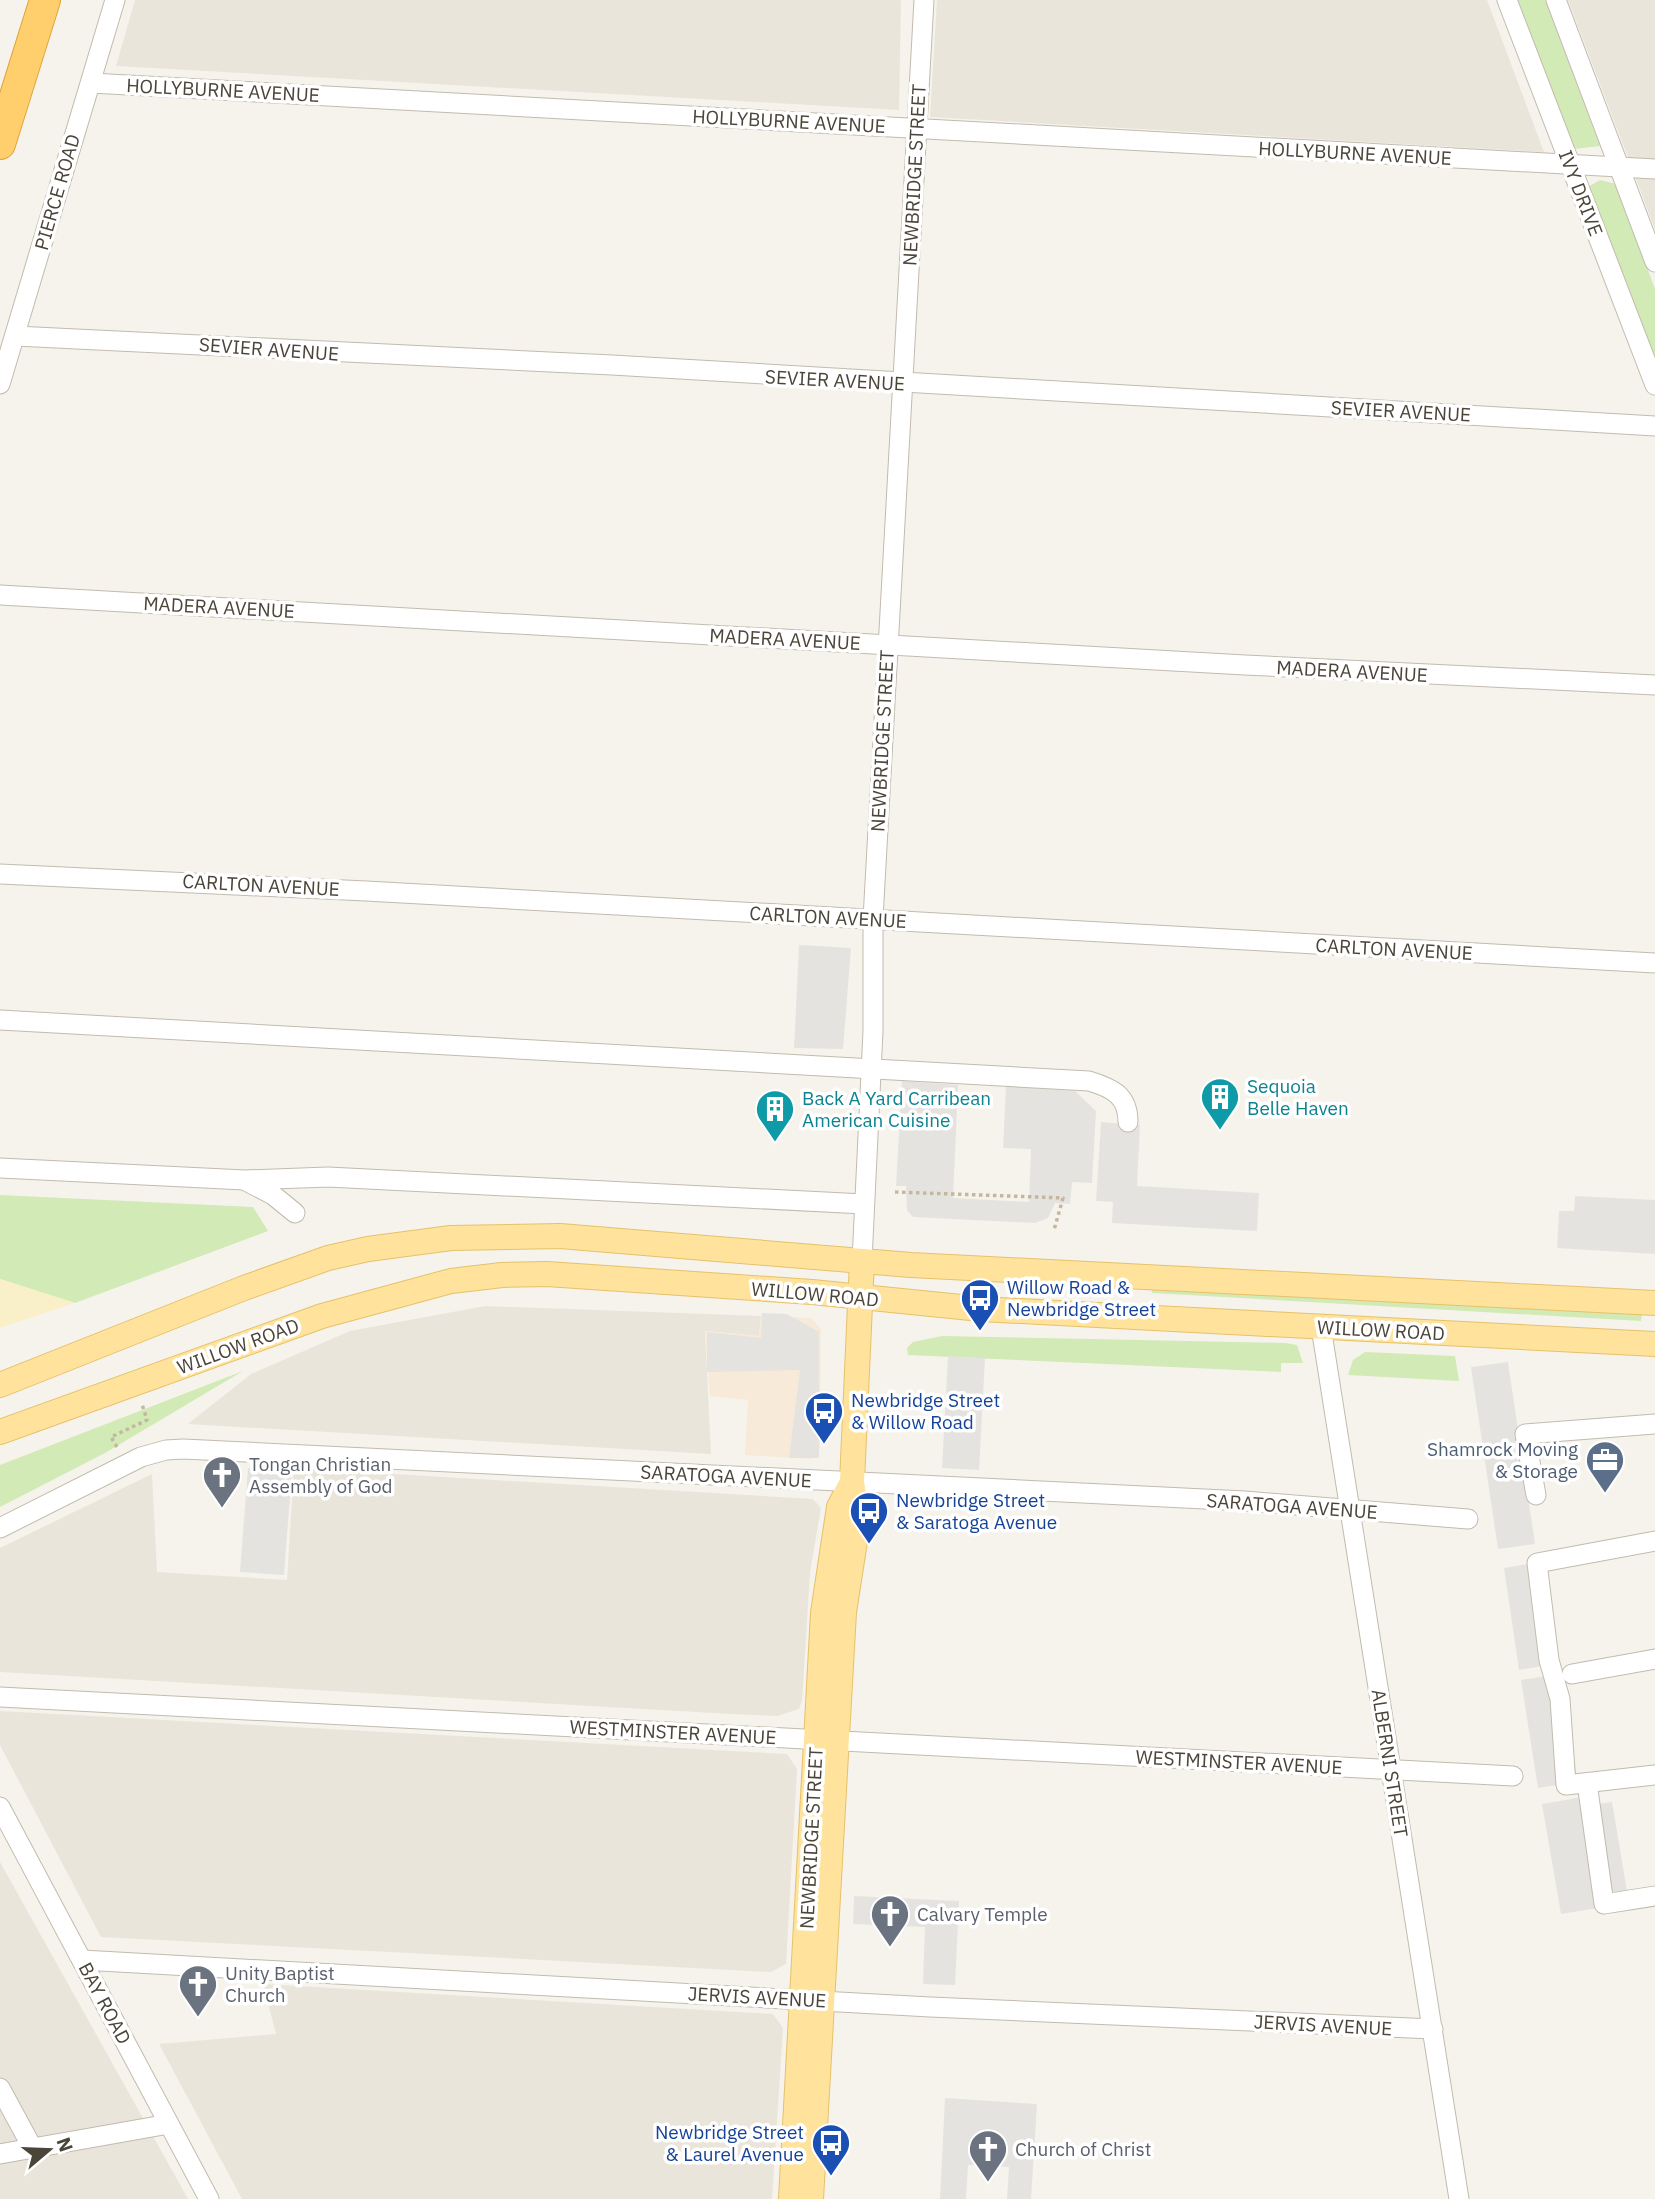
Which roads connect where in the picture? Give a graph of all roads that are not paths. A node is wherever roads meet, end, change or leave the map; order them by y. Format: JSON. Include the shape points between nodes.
{"nodes":[{"id":1,"x":45,"y":0,"type":"edge"},
{"id":2,"x":115,"y":0,"type":"edge"},
{"id":3,"x":924,"y":0,"type":"edge"},
{"id":4,"x":1507,"y":0,"type":"edge"},
{"id":5,"x":1556,"y":0,"type":"edge"},
{"id":6,"x":91,"y":83,"type":"junction"},
{"id":7,"x":916,"y":128,"type":"junction"},
{"id":8,"x":0,"y":144,"type":"edge"},
{"id":9,"x":1571,"y":166,"type":"junction"},
{"id":10,"x":1619,"y":167,"type":"junction"},
{"id":11,"x":1655,"y":169,"type":"edge"},
{"id":12,"x":1655,"y":262,"type":"edge"},
{"id":13,"x":15,"y":336,"type":"junction"},
{"id":14,"x":0,"y":384,"type":"edge"},
{"id":15,"x":902,"y":384,"type":"junction"},
{"id":16,"x":1655,"y":385,"type":"edge"},
{"id":17,"x":1655,"y":426,"type":"edge"},
{"id":18,"x":0,"y":595,"type":"edge"},
{"id":19,"x":887,"y":645,"type":"junction"},
{"id":20,"x":1655,"y":685,"type":"edge"},
{"id":21,"x":0,"y":874,"type":"edge"},
{"id":22,"x":873,"y":919,"type":"junction"},
{"id":23,"x":1655,"y":963,"type":"edge"},
{"id":24,"x":0,"y":1020,"type":"edge"},
{"id":25,"x":871,"y":1069,"type":"junction"},
{"id":26,"x":1128,"y":1122,"type":"dead end"},
{"id":27,"x":0,"y":1168,"type":"edge"},
{"id":28,"x":246,"y":1180,"type":"junction"},
{"id":29,"x":864,"y":1204,"type":"junction"},
{"id":30,"x":295,"y":1213,"type":"dead end"},
{"id":31,"x":862,"y":1261,"type":"junction"},
{"id":32,"x":861,"y":1298,"type":"junction"},
{"id":33,"x":1655,"y":1303,"type":"edge"},
{"id":34,"x":1321,"y":1327,"type":"junction"},
{"id":35,"x":1655,"y":1344,"type":"edge"},
{"id":36,"x":0,"y":1385,"type":"edge"},
{"id":37,"x":1655,"y":1424,"type":"edge"},
{"id":38,"x":0,"y":1433,"type":"edge"},
{"id":39,"x":852,"y":1482,"type":"junction"},
{"id":40,"x":1536,"y":1495,"type":"dead end"},
{"id":41,"x":1352,"y":1509,"type":"junction"},
{"id":42,"x":1468,"y":1519,"type":"dead end"},
{"id":43,"x":0,"y":1528,"type":"edge"},
{"id":44,"x":1655,"y":1541,"type":"edge"},
{"id":45,"x":1655,"y":1659,"type":"edge"},
{"id":46,"x":1572,"y":1674,"type":"dead end"},
{"id":47,"x":0,"y":1696,"type":"edge"},
{"id":48,"x":826,"y":1739,"type":"junction"},
{"id":49,"x":1390,"y":1769,"type":"junction"},
{"id":50,"x":1655,"y":1775,"type":"edge"},
{"id":51,"x":1513,"y":1776,"type":"dead end"},
{"id":52,"x":1587,"y":1783,"type":"junction"},
{"id":53,"x":0,"y":1807,"type":"edge"},
{"id":54,"x":1655,"y":1896,"type":"edge"},
{"id":55,"x":82,"y":1960,"type":"junction"},
{"id":56,"x":812,"y":2000,"type":"junction"},
{"id":57,"x":1433,"y":2029,"type":"junction"},
{"id":58,"x":0,"y":2088,"type":"edge"},
{"id":59,"x":169,"y":2124,"type":"junction"},
{"id":60,"x":33,"y":2149,"type":"junction"},
{"id":61,"x":0,"y":2154,"type":"edge"},
{"id":62,"x":209,"y":2199,"type":"edge"},
{"id":63,"x":791,"y":2199,"type":"edge"},
{"id":64,"x":811,"y":2199,"type":"edge"},
{"id":65,"x":1459,"y":2199,"type":"edge"}],
"edges":[{"from":1,"to":8,"type":"highway"},
{"from":2,"to":6,"type":"street","name":"PIERCE ROAD"},
{"from":3,"to":7,"type":"street","name":"NEWBRIDGE STREET"},
{"from":4,"to":9,"type":"street","name":"IVY DRIVE"},
{"from":5,"to":10,"type":"street"},
{"from":6,"to":7,"type":"street","name":"HOLLYBURNE AVENUE"},
{"from":6,"to":13,"type":"street","name":"PIERCE ROAD"},
{"from":7,"to":9,"type":"street","name":"HOLLYBURNE AVENUE"},
{"from":7,"to":15,"type":"street","name":"NEWBRIDGE STREET"},
{"from":9,"to":10,"type":"street","name":"HOLLYBURNE AVENUE"},
{"from":9,"to":16,"type":"street","name":"IVY DRIVE"},
{"from":10,"to":11,"type":"street","name":"HOLLYBURNE AVENUE"},
{"from":10,"to":12,"type":"street"},
{"from":13,"to":14,"type":"street","name":"PIERCE ROAD"},
{"from":13,"to":15,"type":"street","name":"SEVIER AVENUE"},
{"from":15,"to":17,"type":"street","name":"SEVIER AVENUE"},
{"from":15,"to":19,"type":"street","name":"NEWBRIDGE STREET"},
{"from":18,"to":19,"type":"street","name":"MADERA AVENUE"},
{"from":19,"to":20,"type":"street","name":"MADERA AVENUE"},
{"from":19,"to":22,"type":"street","name":"NEWBRIDGE STREET"},
{"from":21,"to":22,"type":"street","name":"CARLTON AVENUE"},
{"from":22,"to":23,"type":"street","name":"CARLTON AVENUE"},
{"from":22,"to":25,"type":"street","name":"NEWBRIDGE STREET"},
{"from":24,"to":25,"type":"street"},
{"from":25,"to":26,"type":"street","via":[[1089,1080],[1123,1097]]},
{"from":25,"to":29,"type":"street","name":"NEWBRIDGE STREET"},
{"from":27,"to":28,"type":"street"},
{"from":28,"to":29,"type":"street","via":[[328,1177]]},
{"from":28,"to":30,"type":"street"},
{"from":29,"to":31,"type":"street","name":"NEWBRIDGE STREET"},
{"from":31,"to":32,"type":"main road","name":"NEWBRIDGE STREET"},
{"from":31,"to":33,"type":"main road","name":"WILLOW ROAD"},
{"from":31,"to":36,"type":"main road","name":"WILLOW ROAD","via":[[560,1237],[402,1243],[282,1273]]},
{"from":32,"to":34,"type":"main road","name":"WILLOW ROAD"},
{"from":32,"to":38,"type":"main road","name":"WILLOW ROAD","via":[[547,1274],[451,1281],[322,1315]]},
{"from":32,"to":39,"type":"main road","name":"NEWBRIDGE STREET"},
{"from":34,"to":35,"type":"main road","name":"WILLOW ROAD"},
{"from":34,"to":41,"type":"street","name":"ALBERNI STREET"},
{"from":37,"to":40,"type":"street","via":[[1525,1434]]},
{"from":39,"to":41,"type":"street","name":"SARATOGA AVENUE"},
{"from":39,"to":43,"type":"street","name":"SARATOGA AVENUE","via":[[166,1450],[141,1457]]},
{"from":39,"to":48,"type":"main road","name":"NEWBRIDGE STREET","via":[[858,1522]]},
{"from":41,"to":42,"type":"street","name":"SARATOGA AVENUE"},
{"from":41,"to":49,"type":"street","name":"ALBERNI STREET"},
{"from":44,"to":52,"type":"street","via":[[1537,1563],[1549,1660],[1560,1699],[1566,1786]]},
{"from":45,"to":46,"type":"street"},
{"from":47,"to":48,"type":"street","name":"WESTMINSTER AVENUE"},
{"from":48,"to":49,"type":"street","name":"WESTMINSTER AVENUE"},
{"from":48,"to":56,"type":"main road","name":"NEWBRIDGE STREET"},
{"from":49,"to":51,"type":"street","name":"WESTMINSTER AVENUE"},
{"from":49,"to":57,"type":"street","name":"ALBERNI STREET"},
{"from":50,"to":52,"type":"street"},
{"from":52,"to":54,"type":"street","via":[[1604,1904]]},
{"from":53,"to":55,"type":"street","name":"BAY ROAD"},
{"from":55,"to":56,"type":"street","name":"JERVIS AVENUE"},
{"from":55,"to":59,"type":"street","name":"BAY ROAD"},
{"from":56,"to":57,"type":"street","name":"JERVIS AVENUE"},
{"from":56,"to":63,"type":"main road","name":"NEWBRIDGE STREET"},
{"from":56,"to":64,"type":"main road","name":"NEWBRIDGE STREET"},
{"from":57,"to":65,"type":"street","name":"ALBERNI STREET"},
{"from":58,"to":60,"type":"street"},
{"from":59,"to":60,"type":"street"},
{"from":59,"to":62,"type":"street","name":"BAY ROAD"},
{"from":60,"to":61,"type":"street"}]}
